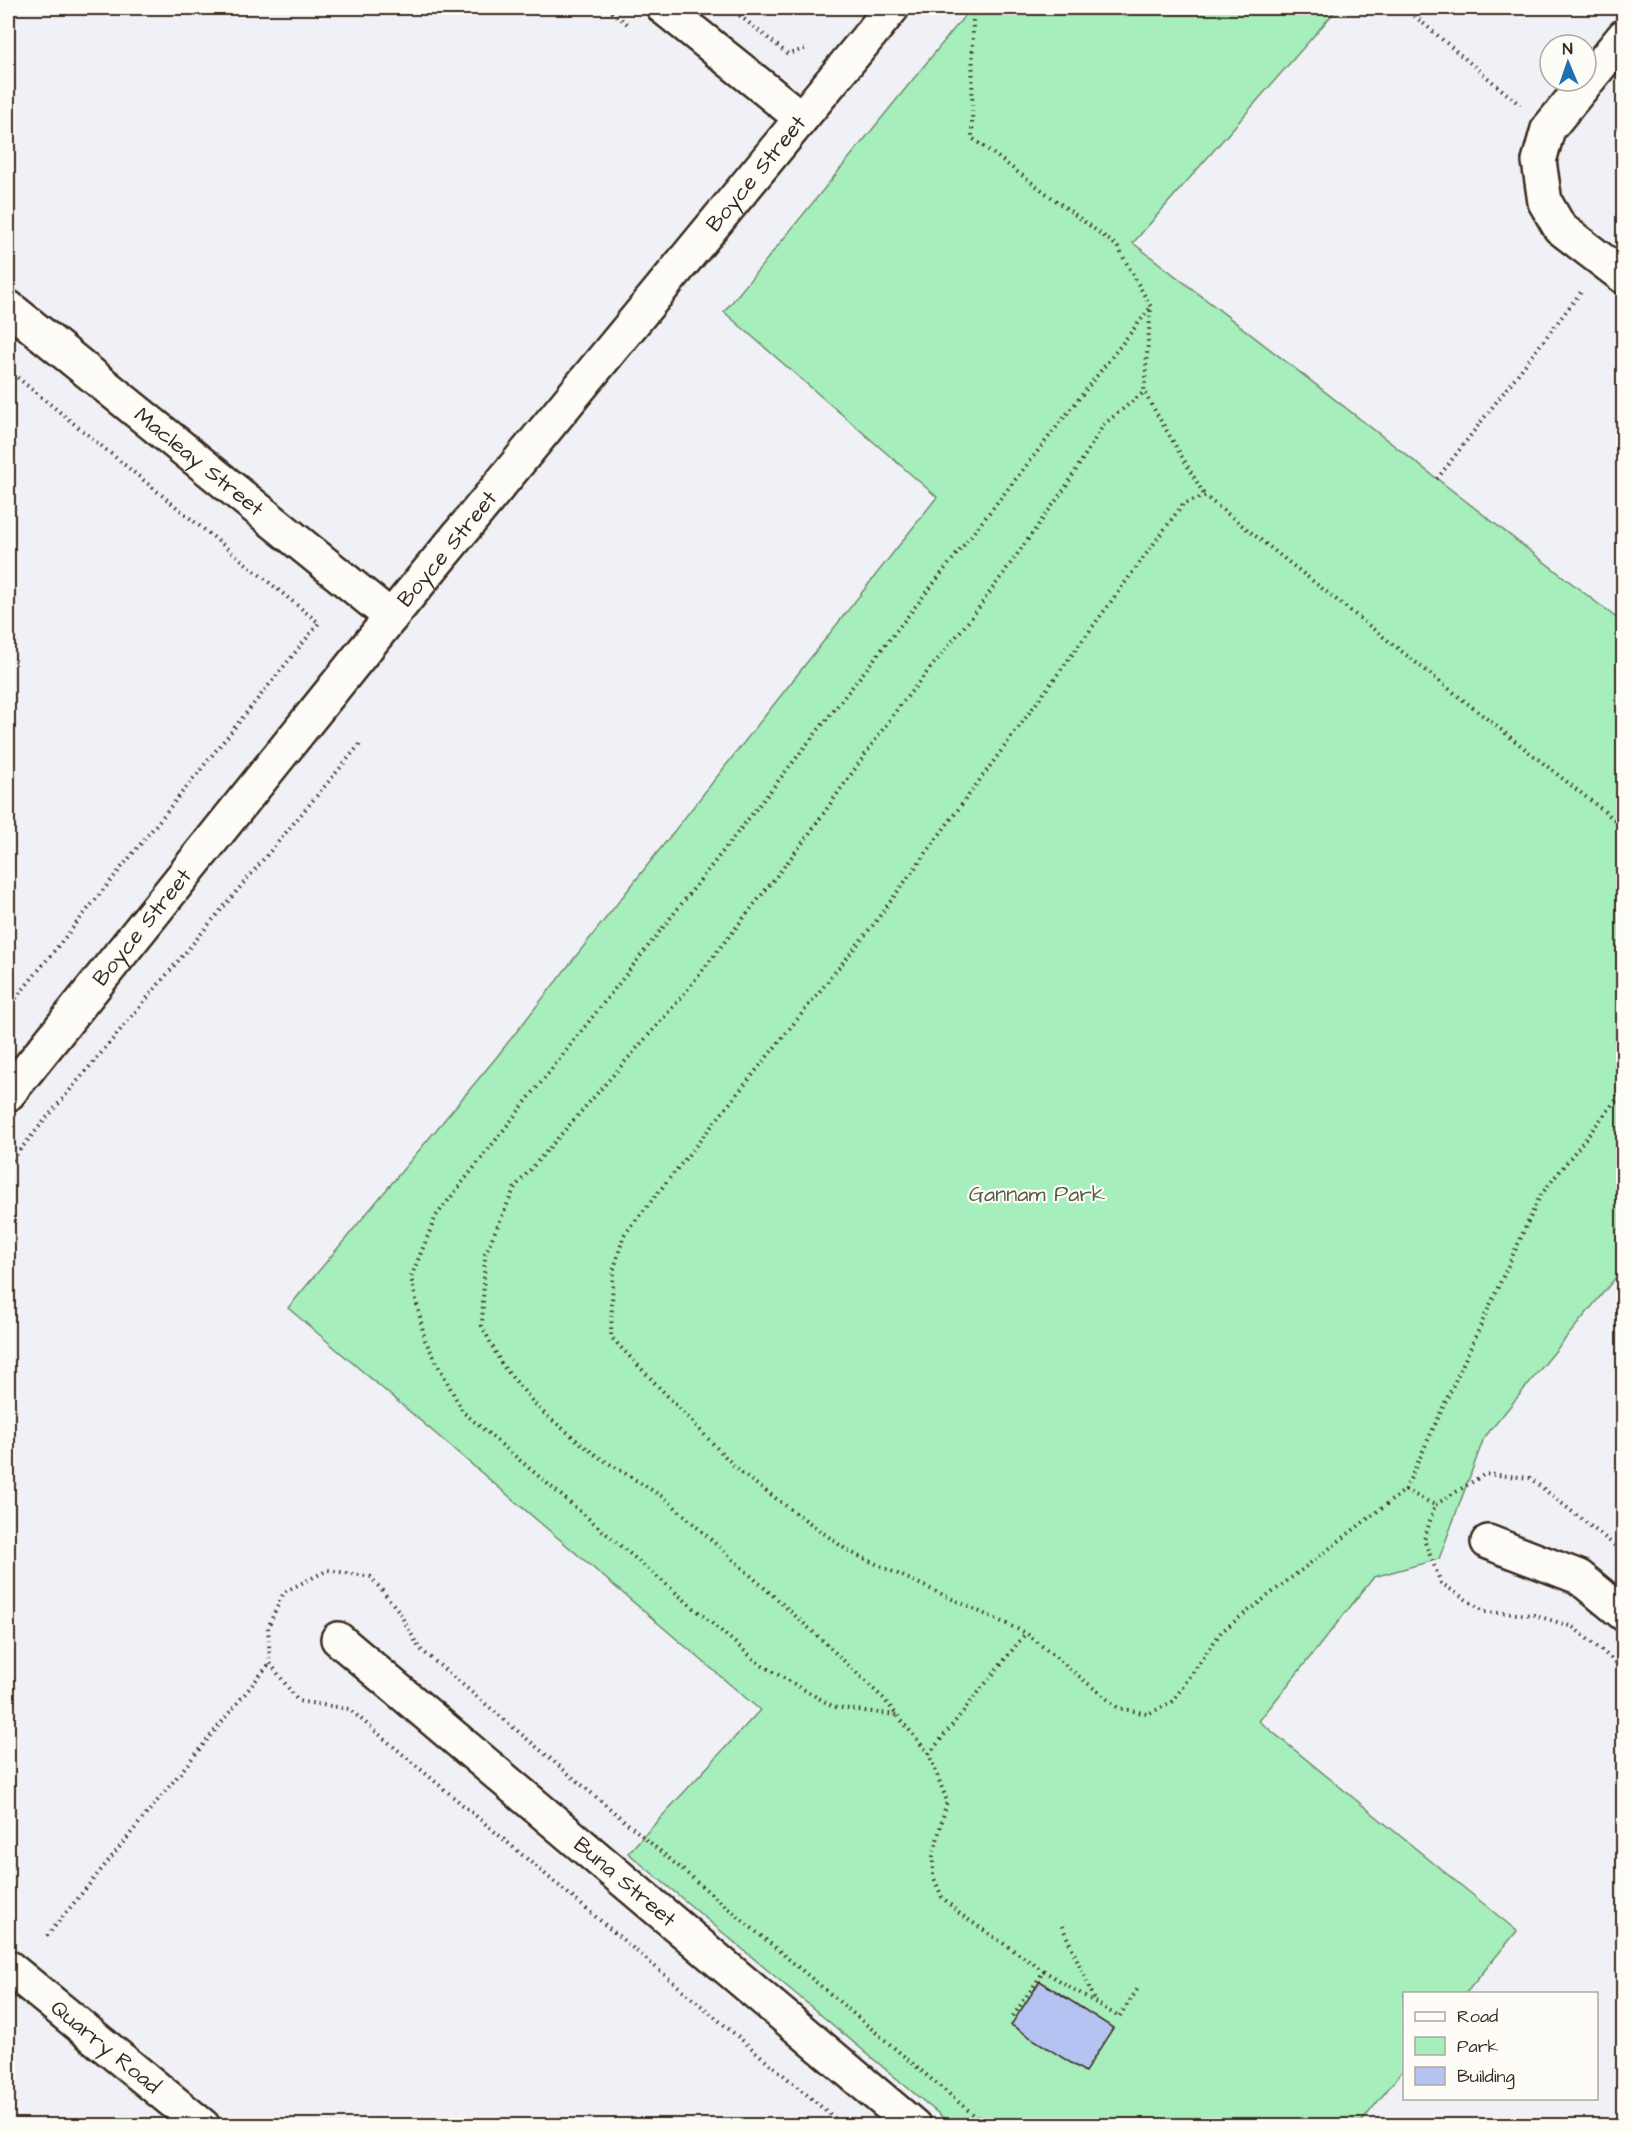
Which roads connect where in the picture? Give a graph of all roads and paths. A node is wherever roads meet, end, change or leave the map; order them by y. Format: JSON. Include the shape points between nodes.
{"nodes":[{"id":1,"x":664,"y":8,"type":"edge"},
{"id":2,"x":730,"y":8,"type":"edge"},
{"id":3,"x":892,"y":8,"type":"edge"},
{"id":4,"x":973,"y":8,"type":"edge"},
{"id":5,"x":1405,"y":8,"type":"edge"},
{"id":6,"x":1623,"y":36,"type":"edge"},
{"id":7,"x":814,"y":46,"type":"dead end"},
{"id":8,"x":801,"y":118,"type":"junction"},
{"id":9,"x":1548,"y":129,"type":"junction"},
{"id":10,"x":1614,"y":269,"type":"edge"},
{"id":11,"x":8,"y":307,"type":"edge"},
{"id":12,"x":1151,"y":307,"type":"junction"},
{"id":13,"x":8,"y":370,"type":"edge"},
{"id":14,"x":1144,"y":392,"type":"junction"},
{"id":15,"x":1437,"y":479,"type":"dead end"},
{"id":16,"x":1205,"y":496,"type":"junction"},
{"id":17,"x":391,"y":617,"type":"junction"},
{"id":18,"x":361,"y":743,"type":"dead end"},
{"id":19,"x":1623,"y":827,"type":"edge"},
{"id":20,"x":8,"y":1008,"type":"edge"},
{"id":21,"x":1623,"y":1090,"type":"edge"},
{"id":22,"x":8,"y":1094,"type":"edge"},
{"id":23,"x":8,"y":1164,"type":"edge"},
{"id":24,"x":1405,"y":1490,"type":"junction"},
{"id":25,"x":1435,"y":1505,"type":"dead end"},
{"id":26,"x":1488,"y":1542,"type":"dead end"},
{"id":27,"x":1623,"y":1614,"type":"edge"},
{"id":28,"x":1026,"y":1633,"type":"junction"},
{"id":29,"x":338,"y":1639,"type":"dead end"},
{"id":30,"x":270,"y":1663,"type":"dead end"},
{"id":31,"x":896,"y":1715,"type":"junction"},
{"id":32,"x":929,"y":1754,"type":"junction"},
{"id":33,"x":1062,"y":1926,"type":"dead end"},
{"id":34,"x":47,"y":1936,"type":"dead end"},
{"id":35,"x":8,"y":1967,"type":"edge"},
{"id":36,"x":1044,"y":1971,"type":"junction"},
{"id":37,"x":1139,"y":1987,"type":"dead end"},
{"id":38,"x":1096,"y":2003,"type":"junction"},
{"id":39,"x":1013,"y":2016,"type":"dead end"},
{"id":40,"x":203,"y":2126,"type":"edge"},
{"id":41,"x":914,"y":2126,"type":"edge"}],
"edges":[{"from":1,"to":8,"type":"street"},
{"from":2,"to":7,"type":"path","via":[[788,54]]},
{"from":3,"to":8,"type":"street","name":"Boyce Street"},
{"from":4,"to":12,"type":"path","via":[[972,138],[1117,246]]},
{"from":5,"to":9,"type":"path"},
{"from":6,"to":9,"type":"street"},
{"from":8,"to":17,"type":"street","name":"Boyce Street"},
{"from":9,"to":10,"type":"street","via":[[1539,161],[1545,202],[1560,228]]},
{"from":10,"to":15,"type":"path"},
{"from":11,"to":17,"type":"street","name":"Macleay Street"},
{"from":12,"to":14,"type":"path"},
{"from":12,"to":31,"type":"path","via":[[436,1216],[411,1277],[425,1340],[463,1412],[762,1665],[834,1707]]},
{"from":13,"to":20,"type":"path","via":[[319,623]]},
{"from":14,"to":16,"type":"path"},
{"from":14,"to":31,"type":"path","via":[[1104,424],[1065,488],[972,617],[898,708],[804,841],[680,999],[515,1187],[484,1254],[483,1326],[502,1365],[540,1410],[594,1454],[666,1499],[821,1639]]},
{"from":16,"to":19,"type":"path"},
{"from":16,"to":28,"type":"path","via":[[1183,504],[873,925],[624,1235],[612,1272],[611,1337],[741,1473],[848,1551]]},
{"from":17,"to":22,"type":"street","name":"Boyce Street"},
{"from":18,"to":23,"type":"path"},
{"from":21,"to":24,"type":"path","via":[[1540,1197]]},
{"from":24,"to":25,"type":"path"},
{"from":24,"to":28,"type":"path","via":[[1221,1632],[1172,1702],[1148,1714],[1118,1708]]},
{"from":26,"to":27,"type":"street","via":[[1579,1577]]},
{"from":28,"to":32,"type":"path"},
{"from":29,"to":41,"type":"street","name":"Buna Street"},
{"from":30,"to":34,"type":"path"},
{"from":31,"to":32,"type":"path"},
{"from":32,"to":36,"type":"path","via":[[947,1801],[933,1856],[933,1876],[942,1897],[960,1914]]},
{"from":33,"to":38,"type":"path"},
{"from":35,"to":40,"type":"street","name":"Quarry Road"},
{"from":36,"to":38,"type":"path"},
{"from":36,"to":39,"type":"path"},
{"from":37,"to":38,"type":"path","via":[[1119,2017]]}]}
